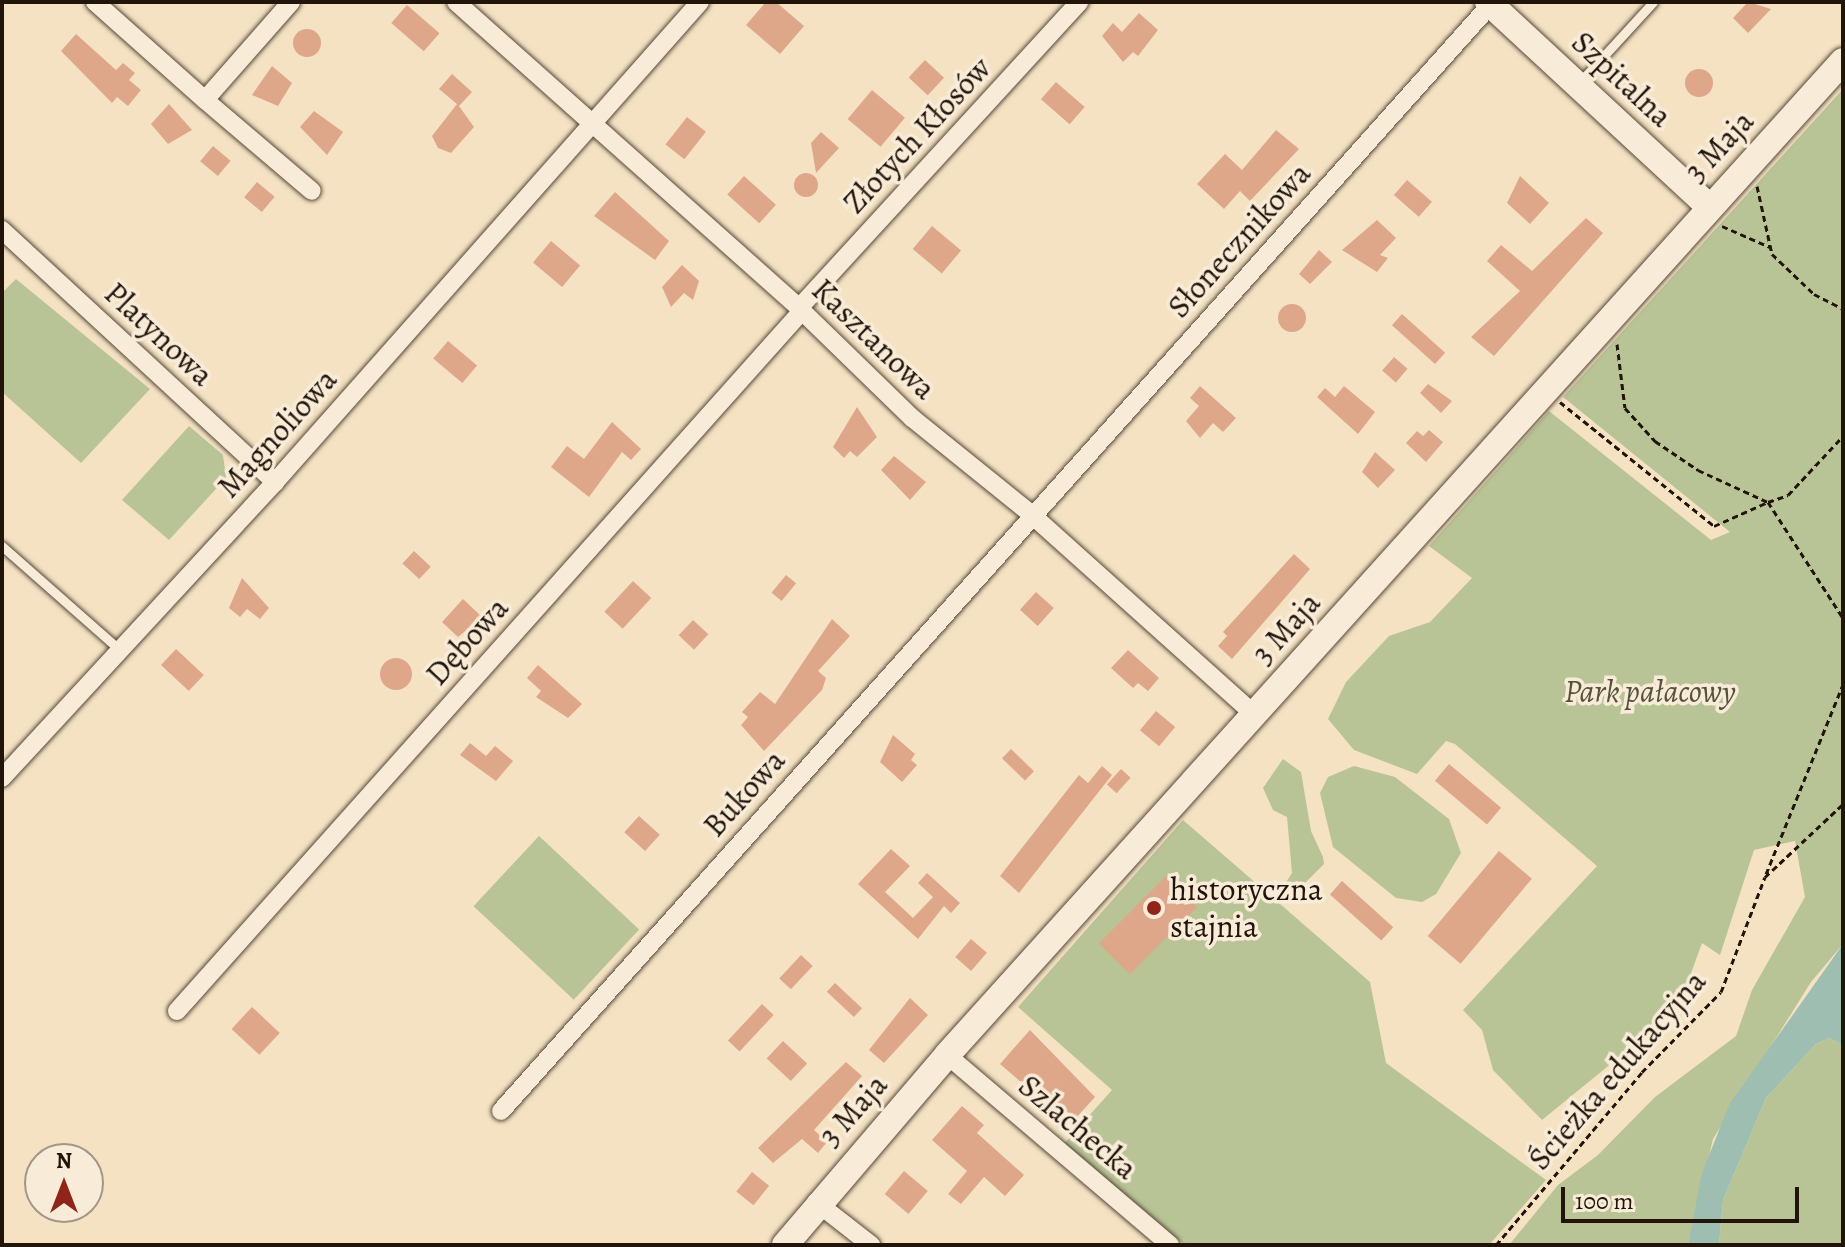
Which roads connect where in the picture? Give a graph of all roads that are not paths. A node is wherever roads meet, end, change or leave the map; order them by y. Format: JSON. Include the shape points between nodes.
{"nodes":[{"id":1,"x":95,"y":2,"type":"edge"},
{"id":2,"x":291,"y":2,"type":"edge"},
{"id":3,"x":456,"y":2,"type":"edge"},
{"id":4,"x":700,"y":2,"type":"edge"},
{"id":5,"x":1079,"y":2,"type":"edge"},
{"id":6,"x":1653,"y":2,"type":"edge"},
{"id":7,"x":1491,"y":3,"type":"edge"},
{"id":8,"x":1843,"y":61,"type":"edge"},
{"id":9,"x":1578,"y":85,"type":"junction"},
{"id":10,"x":205,"y":100,"type":"junction"},
{"id":11,"x":590,"y":121,"type":"junction"},
{"id":12,"x":312,"y":191,"type":"dead end"},
{"id":13,"x":1706,"y":210,"type":"junction"},
{"id":14,"x":2,"y":230,"type":"edge"},
{"id":15,"x":800,"y":309,"type":"junction"},
{"id":16,"x":275,"y":482,"type":"junction"},
{"id":17,"x":1032,"y":515,"type":"junction"},
{"id":18,"x":2,"y":546,"type":"edge"},
{"id":19,"x":120,"y":650,"type":"junction"},
{"id":20,"x":1254,"y":714,"type":"junction"},
{"id":21,"x":2,"y":778,"type":"edge"},
{"id":22,"x":177,"y":1011,"type":"dead end"},
{"id":23,"x":947,"y":1055,"type":"junction"},
{"id":24,"x":501,"y":1111,"type":"dead end"},
{"id":25,"x":816,"y":1202,"type":"junction"},
{"id":26,"x":785,"y":1245,"type":"edge"},
{"id":27,"x":871,"y":1245,"type":"edge"},
{"id":28,"x":1170,"y":1245,"type":"edge"}],
"edges":[{"from":1,"to":10,"type":"street"},
{"from":2,"to":10,"type":"street"},
{"from":3,"to":11,"type":"street","name":"Kasztanowa"},
{"from":4,"to":11,"type":"street","name":"Magnoliowa"},
{"from":5,"to":15,"type":"street","name":"Złotych Kłosów"},
{"from":6,"to":9,"type":"lane"},
{"from":7,"to":9,"type":"street","name":"Szpitalna"},
{"from":7,"to":17,"type":"street","name":"Słonecznikowa"},
{"from":8,"to":13,"type":"street","name":"3 Maja"},
{"from":9,"to":13,"type":"street","name":"Szpitalna"},
{"from":10,"to":12,"type":"street"},
{"from":11,"to":15,"type":"street","name":"Kasztanowa"},
{"from":11,"to":16,"type":"street","name":"Magnoliowa"},
{"from":13,"to":20,"type":"street","name":"3 Maja"},
{"from":14,"to":16,"type":"street","name":"Platynowa"},
{"from":15,"to":17,"type":"street","name":"Kasztanowa","via":[[912,418]]},
{"from":15,"to":22,"type":"street","name":"Dębowa"},
{"from":16,"to":19,"type":"street","name":"Magnoliowa"},
{"from":17,"to":20,"type":"street","name":"Kasztanowa"},
{"from":17,"to":24,"type":"street","name":"Bukowa"},
{"from":18,"to":19,"type":"lane"},
{"from":19,"to":21,"type":"street","name":"Magnoliowa"},
{"from":20,"to":23,"type":"street","name":"3 Maja"},
{"from":23,"to":25,"type":"street","name":"3 Maja"},
{"from":23,"to":28,"type":"street","name":"Szlachecka"},
{"from":25,"to":26,"type":"street","name":"3 Maja"},
{"from":25,"to":27,"type":"street"}]}
